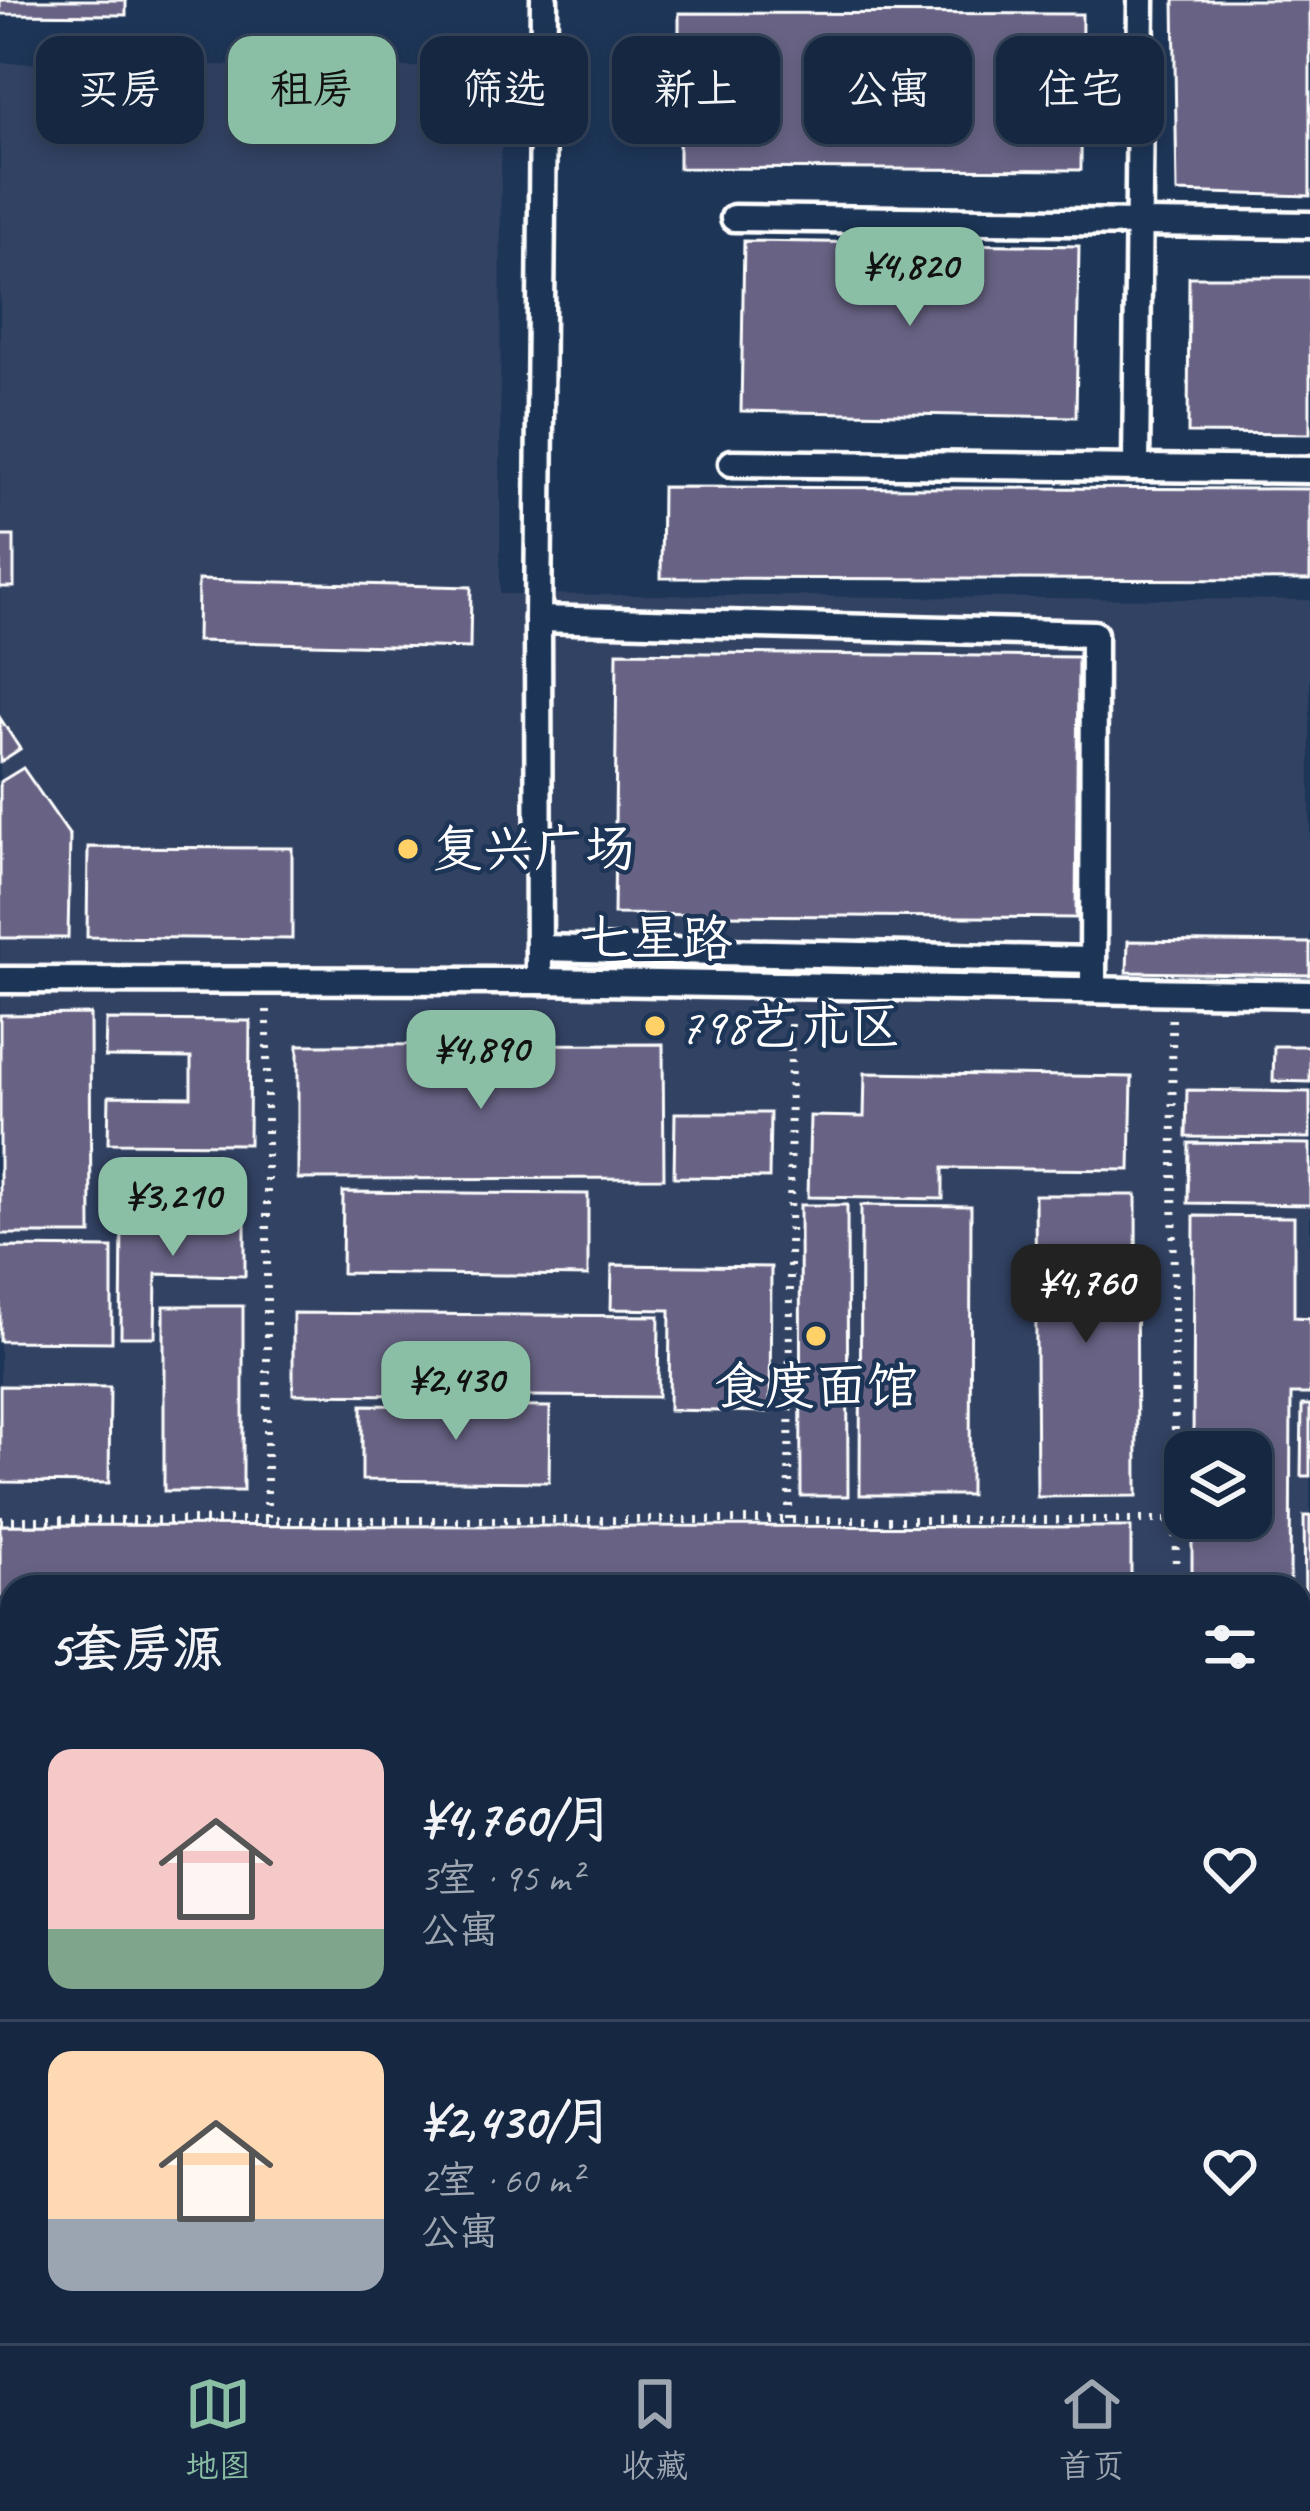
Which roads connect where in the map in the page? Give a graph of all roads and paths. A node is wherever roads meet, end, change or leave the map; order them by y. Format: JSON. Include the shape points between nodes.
{"nodes":[{"id":1,"x":544,"y":0,"type":"edge"},
{"id":2,"x":1141,"y":0,"type":"edge"},
{"id":3,"x":734,"y":218,"type":"dead end"},
{"id":4,"x":1136,"y":222,"type":"junction"},
{"id":5,"x":1310,"y":225,"type":"edge"},
{"id":6,"x":732,"y":463,"type":"dead end"},
{"id":7,"x":1136,"y":466,"type":"junction"},
{"id":8,"x":1310,"y":470,"type":"edge"},
{"id":9,"x":538,"y":619,"type":"junction"},
{"id":10,"x":539,"y":948,"type":"junction"},
{"id":11,"x":1093,"y":959,"type":"junction"},
{"id":12,"x":0,"y":980,"type":"edge"},
{"id":13,"x":267,"y":981,"type":"junction"},
{"id":14,"x":539,"y":981,"type":"junction"},
{"id":15,"x":791,"y":985,"type":"junction"},
{"id":16,"x":1093,"y":990,"type":"junction"},
{"id":17,"x":1172,"y":992,"type":"junction"},
{"id":18,"x":1310,"y":994,"type":"edge"},
{"id":19,"x":1176,"y":1431,"type":"edge"},
{"id":20,"x":267,"y":1517,"type":"junction"},
{"id":21,"x":789,"y":1519,"type":"junction"},
{"id":22,"x":0,"y":1520,"type":"edge"},
{"id":23,"x":1164,"y":1520,"type":"edge"},
{"id":24,"x":1177,"y":1539,"type":"edge"},
{"id":25,"x":1176,"y":1575,"type":"edge"}],
"edges":[{"from":1,"to":9,"type":"lane"},
{"from":2,"to":4,"type":"lane"},
{"from":3,"to":4,"type":"lane"},
{"from":4,"to":5,"type":"lane"},
{"from":4,"to":7,"type":"lane"},
{"from":6,"to":7,"type":"lane"},
{"from":7,"to":8,"type":"lane"},
{"from":9,"to":10,"type":"lane"},
{"from":9,"to":11,"type":"lane","via":[[1094,634]]},
{"from":10,"to":11,"type":"lane"},
{"from":10,"to":14,"type":"lane"},
{"from":11,"to":16,"type":"lane"},
{"from":12,"to":13,"type":"lane","name":"七星路"},
{"from":13,"to":14,"type":"lane","name":"七星路"},
{"from":13,"to":20,"type":"path"},
{"from":14,"to":15,"type":"lane","name":"七星路"},
{"from":15,"to":16,"type":"lane","name":"七星路"},
{"from":15,"to":21,"type":"path"},
{"from":16,"to":17,"type":"lane","name":"七星路"},
{"from":17,"to":18,"type":"lane","name":"七星路"},
{"from":17,"to":19,"type":"path"},
{"from":20,"to":21,"type":"path"},
{"from":20,"to":22,"type":"path"},
{"from":21,"to":23,"type":"path"},
{"from":24,"to":25,"type":"path"}]}
